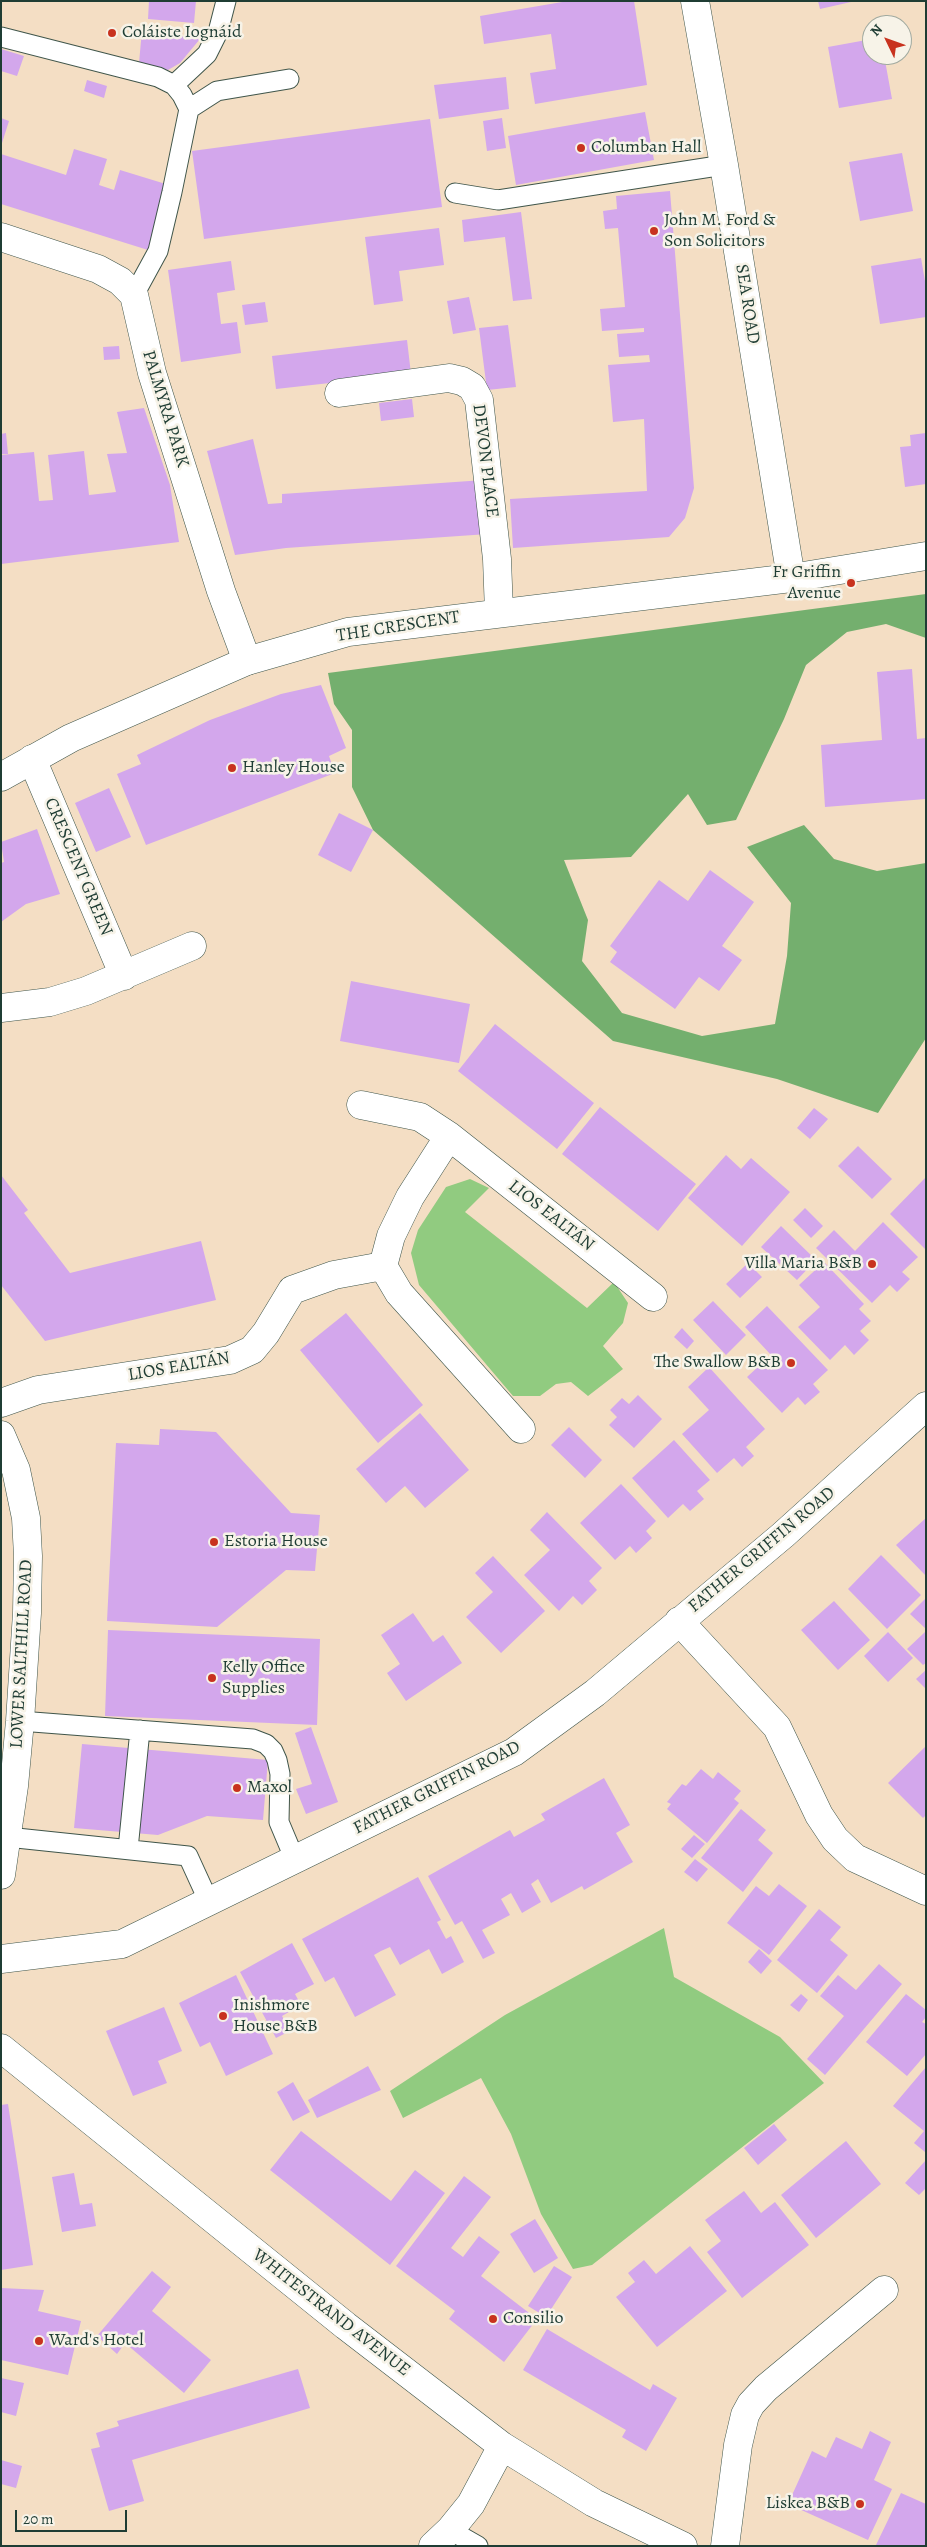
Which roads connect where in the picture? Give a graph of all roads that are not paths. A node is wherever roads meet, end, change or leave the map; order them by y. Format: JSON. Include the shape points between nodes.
{"nodes":[{"id":1,"x":226,"y":1,"type":"edge"},
{"id":2,"x":695,"y":1,"type":"edge"},
{"id":3,"x":1,"y":37,"type":"edge"},
{"id":4,"x":290,"y":79,"type":"dead end"},
{"id":5,"x":174,"y":85,"type":"junction"},
{"id":6,"x":189,"y":109,"type":"junction"},
{"id":7,"x":724,"y":165,"type":"junction"},
{"id":8,"x":455,"y":193,"type":"dead end"},
{"id":9,"x":1,"y":237,"type":"edge"},
{"id":10,"x":134,"y":295,"type":"junction"},
{"id":11,"x":339,"y":393,"type":"dead end"},
{"id":12,"x":926,"y":556,"type":"edge"},
{"id":13,"x":791,"y":578,"type":"junction"},
{"id":14,"x":499,"y":612,"type":"junction"},
{"id":15,"x":247,"y":661,"type":"junction"},
{"id":16,"x":32,"y":759,"type":"junction"},
{"id":17,"x":1,"y":777,"type":"edge"},
{"id":18,"x":192,"y":946,"type":"dead end"},
{"id":19,"x":124,"y":976,"type":"junction"},
{"id":20,"x":1,"y":1008,"type":"edge"},
{"id":21,"x":361,"y":1105,"type":"dead end"},
{"id":22,"x":450,"y":1136,"type":"junction"},
{"id":23,"x":383,"y":1266,"type":"junction"},
{"id":24,"x":652,"y":1297,"type":"dead end"},
{"id":25,"x":1,"y":1403,"type":"edge"},
{"id":26,"x":926,"y":1406,"type":"edge"},
{"id":27,"x":521,"y":1429,"type":"dead end"},
{"id":28,"x":1,"y":1436,"type":"edge"},
{"id":29,"x":679,"y":1621,"type":"junction"},
{"id":30,"x":20,"y":1721,"type":"junction"},
{"id":31,"x":140,"y":1730,"type":"junction"},
{"id":32,"x":7,"y":1837,"type":"junction"},
{"id":33,"x":128,"y":1850,"type":"junction"},
{"id":34,"x":295,"y":1860,"type":"junction"},
{"id":35,"x":1,"y":1875,"type":"edge"},
{"id":36,"x":926,"y":1891,"type":"edge"},
{"id":37,"x":209,"y":1902,"type":"junction"},
{"id":38,"x":1,"y":1959,"type":"edge"},
{"id":39,"x":1,"y":2048,"type":"edge"},
{"id":40,"x":884,"y":2290,"type":"dead end"},
{"id":41,"x":502,"y":2446,"type":"junction"},
{"id":42,"x":442,"y":2538,"type":"edge"},
{"id":43,"x":478,"y":2546,"type":"edge"},
{"id":44,"x":683,"y":2546,"type":"edge"},
{"id":45,"x":725,"y":2546,"type":"edge"}],
"edges":[{"from":1,"to":5,"type":"lane","via":[[218,32],[207,54]]},
{"from":2,"to":7,"type":"street","name":"SEA ROAD"},
{"from":3,"to":5,"type":"lane","via":[[158,77]]},
{"from":4,"to":6,"type":"lane","via":[[217,92]]},
{"from":5,"to":6,"type":"lane"},
{"from":6,"to":10,"type":"lane","via":[[158,251]]},
{"from":7,"to":8,"type":"lane","via":[[498,200]]},
{"from":7,"to":13,"type":"street","name":"SEA ROAD"},
{"from":9,"to":10,"type":"street","via":[[98,269],[120,281]]},
{"from":10,"to":15,"type":"street","name":"PALMYRA PARK","via":[[155,382],[221,591]]},
{"from":11,"to":14,"type":"street","name":"DEVON PLACE","via":[[449,378],[472,386],[479,400],[497,559]]},
{"from":12,"to":13,"type":"street","name":"THE CRESCENT"},
{"from":13,"to":14,"type":"street","name":"THE CRESCENT"},
{"from":14,"to":15,"type":"street","name":"THE CRESCENT","via":[[348,632]]},
{"from":15,"to":16,"type":"street","name":"THE CRESCENT","via":[[72,738]]},
{"from":16,"to":17,"type":"street","name":"THE CRESCENT"},
{"from":16,"to":19,"type":"street","name":"CRESCENT GREEN"},
{"from":18,"to":19,"type":"street"},
{"from":19,"to":20,"type":"street","via":[[50,1002]]},
{"from":21,"to":22,"type":"street","name":"LIOS EALTÁN","via":[[420,1117]]},
{"from":22,"to":23,"type":"street","via":[[410,1196],[391,1236]]},
{"from":22,"to":24,"type":"street","name":"LIOS EALTÁN"},
{"from":23,"to":25,"type":"street","name":"LIOS EALTÁN","via":[[334,1275],[292,1290],[252,1350],[230,1360],[38,1390]]},
{"from":23,"to":27,"type":"street","via":[[399,1293]]},
{"from":26,"to":29,"type":"street","name":"FATHER GRIFFIN ROAD","via":[[783,1535]]},
{"from":28,"to":30,"type":"street","name":"LOWER SALTHILL ROAD","via":[[16,1470],[26,1518],[27,1613]]},
{"from":29,"to":34,"type":"street","name":"FATHER GRIFFIN ROAD","via":[[595,1693],[514,1752]]},
{"from":29,"to":36,"type":"street","via":[[778,1727],[819,1815],[835,1838],[855,1858]]},
{"from":30,"to":31,"type":"lane"},
{"from":30,"to":32,"type":"street","name":"LOWER SALTHILL ROAD"},
{"from":31,"to":33,"type":"lane"},
{"from":31,"to":34,"type":"lane","via":[[253,1739],[266,1744],[274,1751],[280,1774],[280,1822]]},
{"from":32,"to":33,"type":"lane"},
{"from":32,"to":35,"type":"street","name":"LOWER SALTHILL ROAD"},
{"from":33,"to":37,"type":"lane","via":[[188,1856]]},
{"from":34,"to":37,"type":"street","name":"FATHER GRIFFIN ROAD"},
{"from":37,"to":38,"type":"street","name":"FATHER GRIFFIN ROAD","via":[[122,1944]]},
{"from":39,"to":41,"type":"street","name":"WHITESTRAND AVENUE","via":[[323,2308]]},
{"from":40,"to":45,"type":"street","via":[[751,2404],[738,2444]]},
{"from":41,"to":42,"type":"street","via":[[471,2504]]},
{"from":41,"to":44,"type":"street","name":"WHITESTRAND AVENUE","via":[[594,2503]]},
{"from":42,"to":43,"type":"lane"}]}
